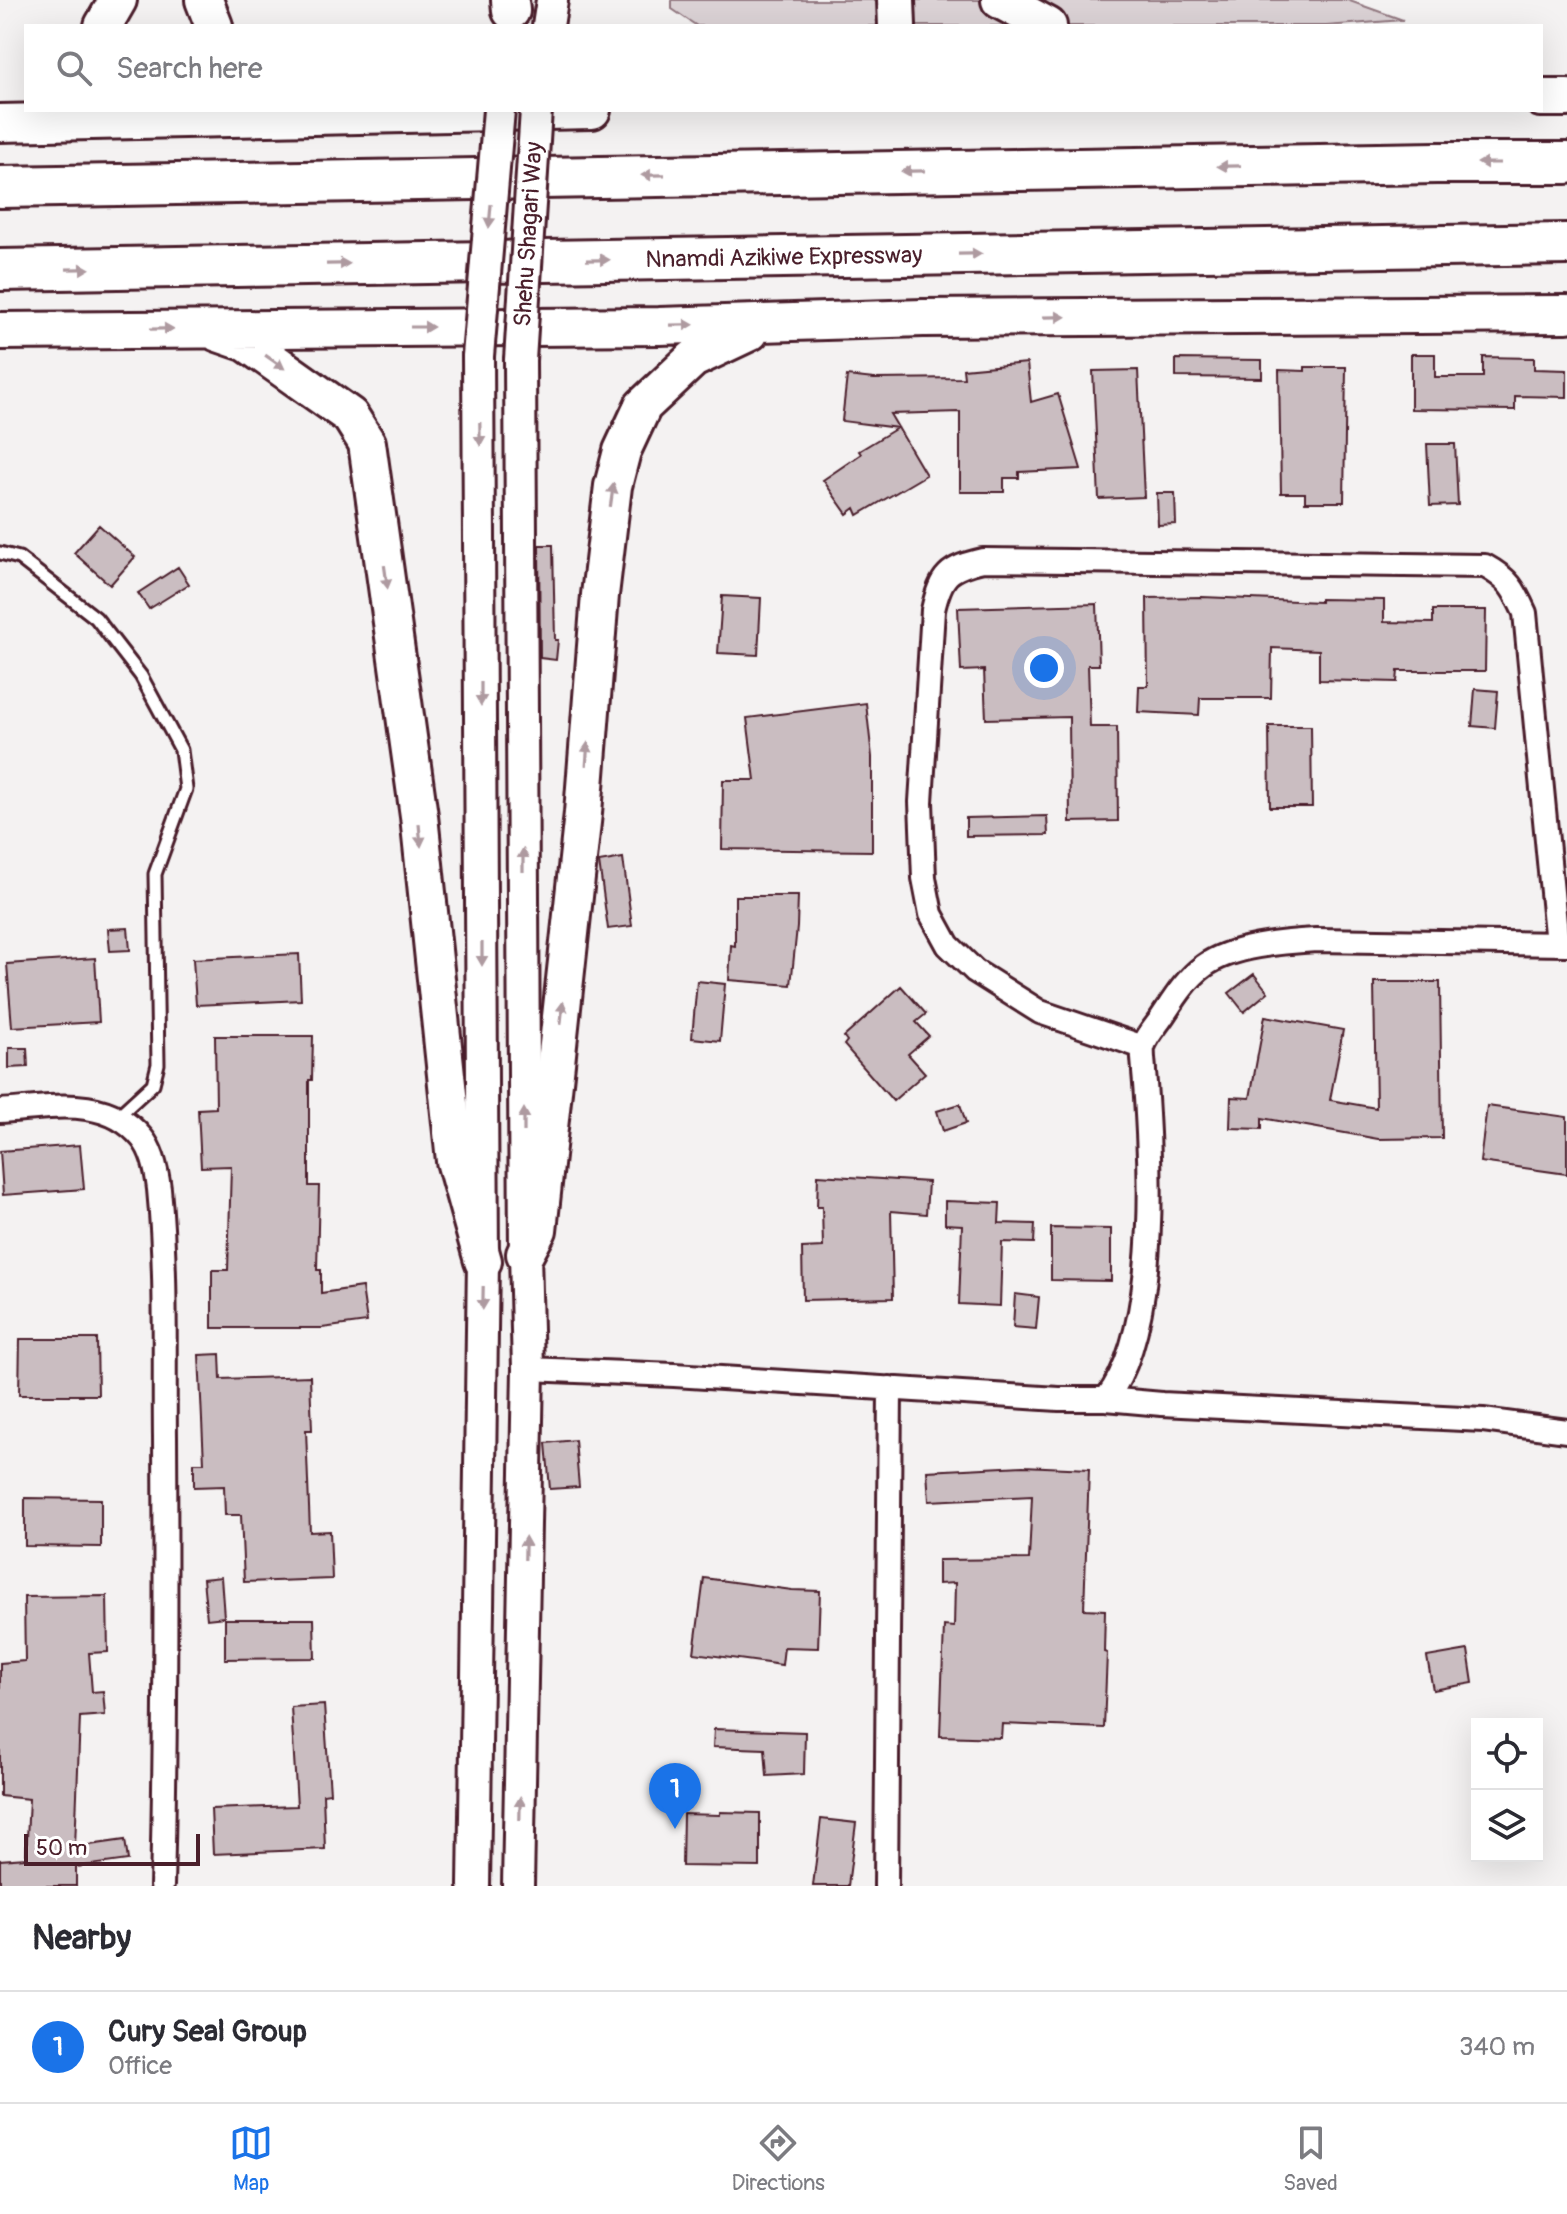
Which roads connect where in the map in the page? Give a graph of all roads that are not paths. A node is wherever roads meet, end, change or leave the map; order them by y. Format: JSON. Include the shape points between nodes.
{"nodes":[{"id":1,"x":118,"y":0,"type":"edge"},
{"id":2,"x":204,"y":0,"type":"edge"},
{"id":3,"x":552,"y":0,"type":"edge"},
{"id":4,"x":896,"y":0,"type":"edge"},
{"id":5,"x":1000,"y":0,"type":"edge"},
{"id":6,"x":104,"y":24,"type":"edge"},
{"id":7,"x":213,"y":24,"type":"edge"},
{"id":8,"x":548,"y":24,"type":"edge"},
{"id":9,"x":897,"y":24,"type":"edge"},
{"id":10,"x":1044,"y":24,"type":"edge"},
{"id":11,"x":1543,"y":98,"type":"edge"},
{"id":12,"x":1567,"y":98,"type":"edge"},
{"id":13,"x":24,"y":103,"type":"edge"},
{"id":14,"x":429,"y":112,"type":"edge"},
{"id":15,"x":499,"y":112,"type":"edge"},
{"id":16,"x":536,"y":112,"type":"edge"},
{"id":17,"x":0,"y":113,"type":"edge"},
{"id":18,"x":348,"y":113,"type":"edge"},
{"id":19,"x":0,"y":123,"type":"edge"},
{"id":20,"x":1567,"y":163,"type":"edge"},
{"id":21,"x":0,"y":187,"type":"edge"},
{"id":22,"x":1567,"y":244,"type":"edge"},
{"id":23,"x":0,"y":270,"type":"edge"},
{"id":24,"x":1567,"y":314,"type":"edge"},
{"id":25,"x":755,"y":324,"type":"junction"},
{"id":26,"x":205,"y":328,"type":"junction"},
{"id":27,"x":0,"y":331,"type":"edge"},
{"id":28,"x":0,"y":553,"type":"edge"},
{"id":29,"x":1562,"y":944,"type":"edge"},
{"id":30,"x":1143,"y":1047,"type":"junction"},
{"id":31,"x":0,"y":1111,"type":"edge"},
{"id":32,"x":117,"y":1117,"type":"junction"},
{"id":33,"x":525,"y":1254,"type":"junction"},
{"id":34,"x":483,"y":1261,"type":"junction"},
{"id":35,"x":528,"y":1369,"type":"junction"},
{"id":36,"x":890,"y":1388,"type":"junction"},
{"id":37,"x":1106,"y":1399,"type":"junction"},
{"id":38,"x":1567,"y":1431,"type":"edge"},
{"id":39,"x":162,"y":1886,"type":"edge"},
{"id":40,"x":474,"y":1886,"type":"edge"},
{"id":41,"x":518,"y":1886,"type":"edge"},
{"id":42,"x":886,"y":1886,"type":"edge"}],
"edges":[{"from":1,"to":6,"type":"highway"},
{"from":2,"to":7,"type":"highway"},
{"from":3,"to":8,"type":"main road"},
{"from":4,"to":9,"type":"highway"},
{"from":5,"to":10,"type":"highway"},
{"from":11,"to":12,"type":"highway"},
{"from":13,"to":17,"type":"highway"},
{"from":14,"to":18,"type":"highway"},
{"from":15,"to":34,"type":"main road","name":"Shehu Shagari Way","one_way":true,"bridge":true,"via":[[478,356]]},
{"from":33,"to":16,"type":"main road","name":"Shehu Shagari Way","one_way":true,"bridge":true,"via":[[520,360]]},
{"from":18,"to":19,"type":"highway"},
{"from":20,"to":21,"type":"highway","one_way":true},
{"from":23,"to":22,"type":"highway","name":"Nnamdi Azikiwe Expressway","one_way":true},
{"from":25,"to":24,"type":"highway","one_way":true},
{"from":26,"to":25,"type":"highway","one_way":true},
{"from":33,"to":25,"type":"highway","one_way":true,"via":[[538,1230],[613,486],[643,406],[693,359],[750,332]]},
{"from":27,"to":26,"type":"highway","one_way":true},
{"from":26,"to":34,"type":"highway","one_way":true,"via":[[247,343],[350,416],[367,443],[419,816],[455,1161]]},
{"from":28,"to":32,"type":"lane","via":[[19,558],[96,618],[141,676],[181,750],[186,789],[155,874],[158,1064],[153,1084]]},
{"from":29,"to":30,"type":"street","via":[[1316,940],[1228,954],[1204,966],[1181,988]]},
{"from":29,"to":30,"type":"street","via":[[1525,613],[1503,576],[1485,566],[983,560],[964,565],[947,574],[938,587],[933,610],[921,802],[931,914],[948,945],[975,971],[1040,1012]]},
{"from":30,"to":37,"type":"street","via":[[1149,1151],[1138,1324],[1127,1362]]},
{"from":31,"to":32,"type":"street","via":[[89,1106]]},
{"from":32,"to":39,"type":"street","via":[[143,1138],[159,1189],[166,1549]]},
{"from":33,"to":35,"type":"main road","name":"Shehu Shagari Way"},
{"from":34,"to":40,"type":"main road","name":"Shehu Shagari Way","one_way":true},
{"from":35,"to":36,"type":"street"},
{"from":41,"to":35,"type":"main road","name":"Shehu Shagari Way","one_way":true},
{"from":36,"to":37,"type":"street"},
{"from":36,"to":42,"type":"street"},
{"from":37,"to":38,"type":"street","via":[[1483,1420]]}]}
